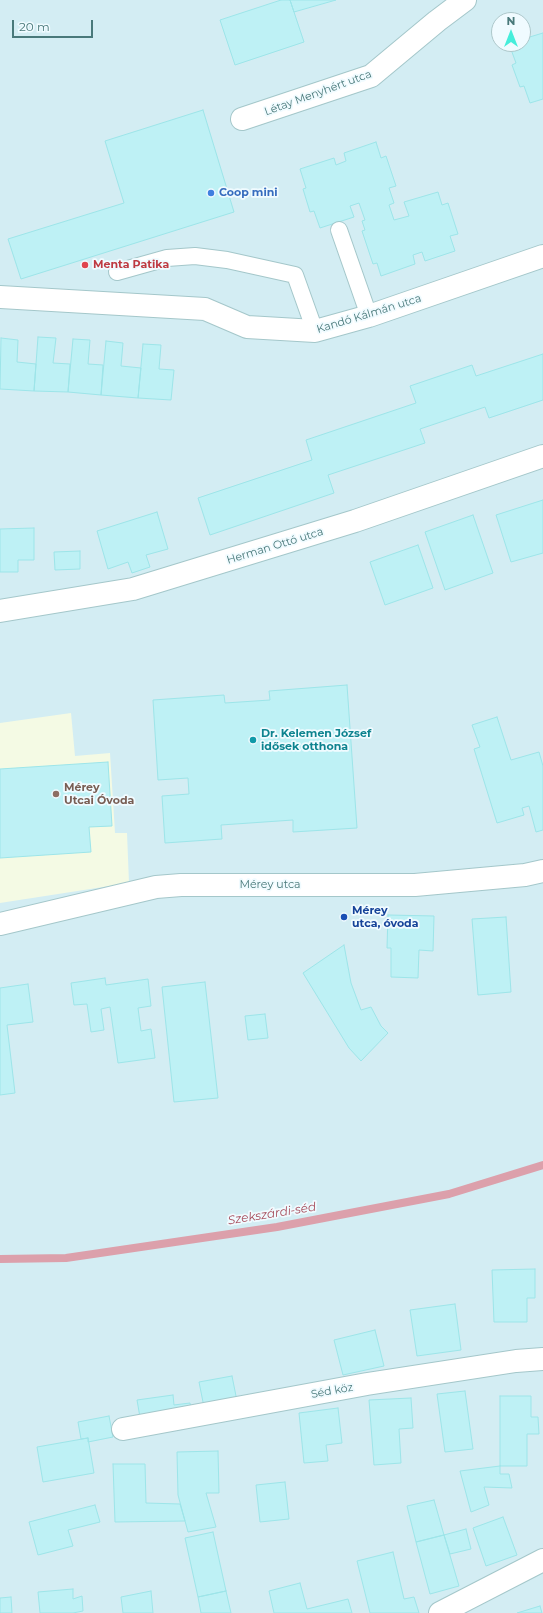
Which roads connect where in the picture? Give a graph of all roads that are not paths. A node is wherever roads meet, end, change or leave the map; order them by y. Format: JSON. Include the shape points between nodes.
{"nodes":[{"id":1,"x":465,"y":0,"type":"edge"},
{"id":2,"x":242,"y":119,"type":"dead end"},
{"id":3,"x":339,"y":230,"type":"dead end"},
{"id":4,"x":543,"y":256,"type":"edge"},
{"id":5,"x":117,"y":272,"type":"dead end"},
{"id":6,"x":0,"y":297,"type":"edge"},
{"id":7,"x":369,"y":316,"type":"junction"},
{"id":8,"x":315,"y":331,"type":"junction"},
{"id":9,"x":543,"y":456,"type":"edge"},
{"id":10,"x":0,"y":611,"type":"edge"},
{"id":11,"x":537,"y":874,"type":"edge"},
{"id":12,"x":0,"y":924,"type":"edge"},
{"id":13,"x":543,"y":1359,"type":"edge"},
{"id":14,"x":123,"y":1429,"type":"dead end"},
{"id":15,"x":543,"y":1560,"type":"edge"},
{"id":16,"x":440,"y":1613,"type":"edge"}],
"edges":[{"from":1,"to":2,"type":"street","name":"Létay Menyhért utca","via":[[371,76]]},
{"from":3,"to":7,"type":"lane"},
{"from":4,"to":7,"type":"street","name":"Kandó Kálmán utca"},
{"from":5,"to":8,"type":"lane","via":[[167,258],[195,256],[227,260],[295,275]]},
{"from":6,"to":8,"type":"street","name":"Kandó Kálmán utca","via":[[205,309],[247,328]]},
{"from":7,"to":8,"type":"street","name":"Kandó Kálmán utca"},
{"from":9,"to":10,"type":"street","name":"Herman Ottó utca","via":[[355,521],[133,589]]},
{"from":11,"to":12,"type":"street","name":"Mérey utca","via":[[415,885],[181,884],[156,887]]},
{"from":13,"to":14,"type":"street","name":"Séd köz","via":[[367,1384]]},
{"from":15,"to":16,"type":"street"}]}
